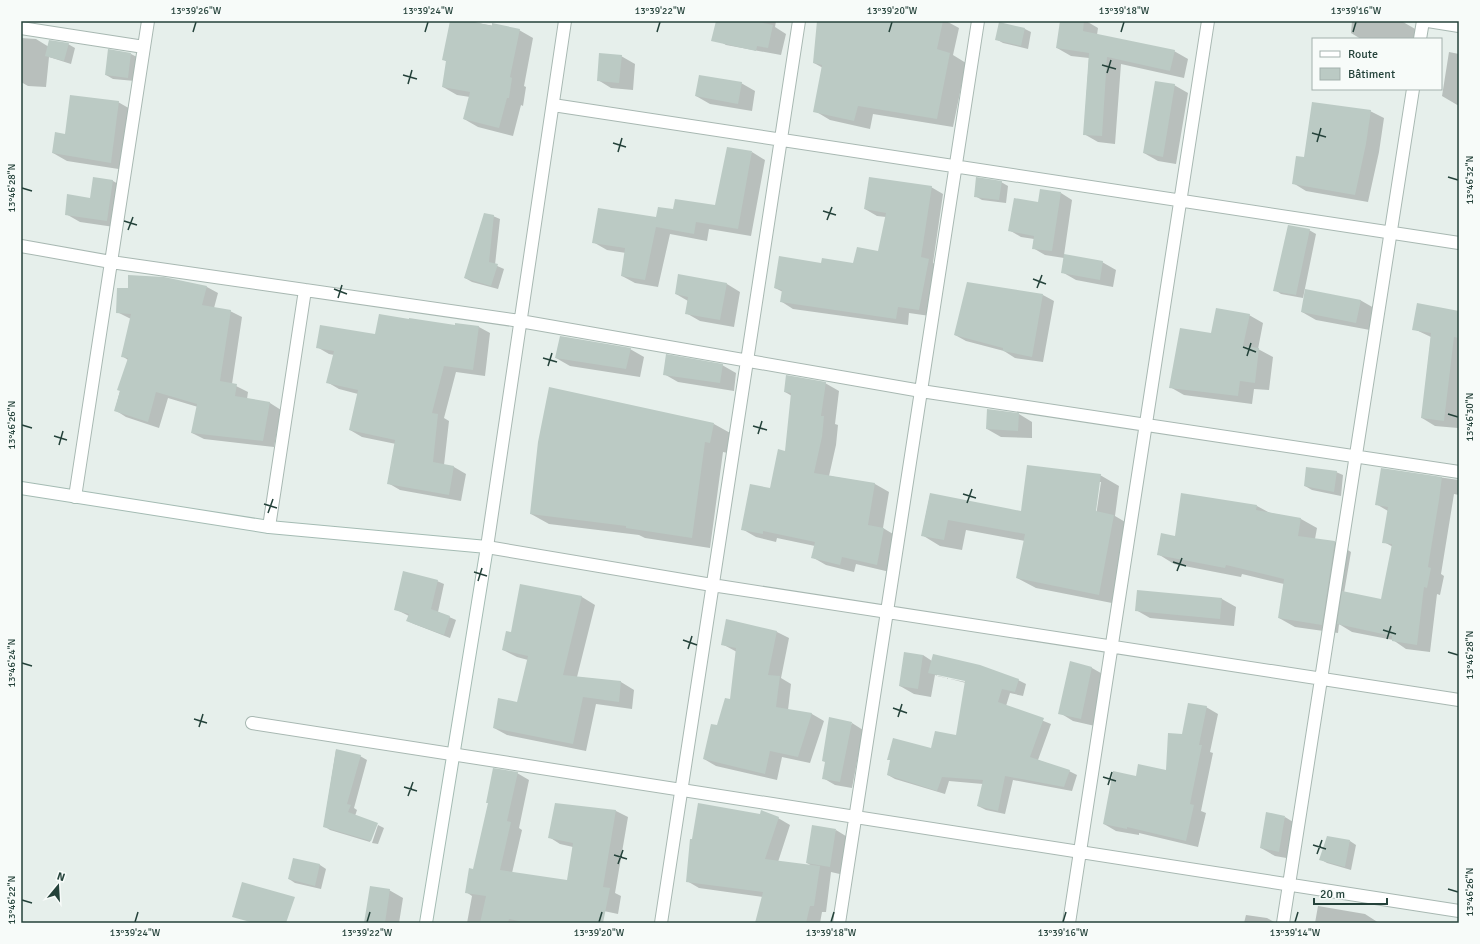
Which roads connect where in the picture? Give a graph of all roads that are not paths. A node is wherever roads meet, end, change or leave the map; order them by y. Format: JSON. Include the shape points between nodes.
{"nodes":[{"id":1,"x":148,"y":21,"type":"edge"},
{"id":2,"x":565,"y":21,"type":"edge"},
{"id":3,"x":799,"y":21,"type":"edge"},
{"id":4,"x":978,"y":21,"type":"edge"},
{"id":5,"x":1208,"y":21,"type":"edge"},
{"id":6,"x":1423,"y":21,"type":"edge"},
{"id":7,"x":1428,"y":21,"type":"edge"},
{"id":8,"x":1459,"y":26,"type":"edge"},
{"id":9,"x":21,"y":28,"type":"edge"},
{"id":10,"x":1420,"y":38,"type":"edge"},
{"id":11,"x":144,"y":47,"type":"junction"},
{"id":12,"x":1413,"y":90,"type":"edge"},
{"id":13,"x":553,"y":105,"type":"junction"},
{"id":14,"x":781,"y":140,"type":"junction"},
{"id":15,"x":956,"y":167,"type":"junction"},
{"id":16,"x":1181,"y":201,"type":"junction"},
{"id":17,"x":1391,"y":233,"type":"junction"},
{"id":18,"x":1459,"y":243,"type":"edge"},
{"id":19,"x":21,"y":246,"type":"edge"},
{"id":20,"x":110,"y":262,"type":"junction"},
{"id":21,"x":306,"y":290,"type":"junction"},
{"id":22,"x":520,"y":321,"type":"junction"},
{"id":23,"x":746,"y":361,"type":"junction"},
{"id":24,"x":921,"y":391,"type":"junction"},
{"id":25,"x":1146,"y":425,"type":"junction"},
{"id":26,"x":1356,"y":457,"type":"junction"},
{"id":27,"x":1459,"y":472,"type":"edge"},
{"id":28,"x":21,"y":488,"type":"edge"},
{"id":29,"x":75,"y":497,"type":"junction"},
{"id":30,"x":269,"y":527,"type":"junction"},
{"id":31,"x":487,"y":547,"type":"junction"},
{"id":32,"x":712,"y":585,"type":"junction"},
{"id":33,"x":887,"y":611,"type":"junction"},
{"id":34,"x":1112,"y":646,"type":"junction"},
{"id":35,"x":1321,"y":679,"type":"junction"},
{"id":36,"x":1459,"y":700,"type":"edge"},
{"id":37,"x":252,"y":723,"type":"dead end"},
{"id":38,"x":452,"y":754,"type":"junction"},
{"id":39,"x":681,"y":790,"type":"junction"},
{"id":40,"x":856,"y":817,"type":"junction"},
{"id":41,"x":1080,"y":852,"type":"junction"},
{"id":42,"x":1289,"y":884,"type":"junction"},
{"id":43,"x":1459,"y":911,"type":"edge"},
{"id":44,"x":426,"y":923,"type":"edge"},
{"id":45,"x":660,"y":923,"type":"edge"},
{"id":46,"x":839,"y":923,"type":"edge"},
{"id":47,"x":1069,"y":923,"type":"edge"},
{"id":48,"x":1283,"y":923,"type":"edge"}],
"edges":[{"from":1,"to":11,"type":"street"},
{"from":2,"to":13,"type":"street"},
{"from":3,"to":14,"type":"street"},
{"from":4,"to":15,"type":"street"},
{"from":5,"to":16,"type":"street"},
{"from":6,"to":10,"type":"street"},
{"from":7,"to":8,"type":"street"},
{"from":9,"to":11,"type":"street"},
{"from":11,"to":20,"type":"street"},
{"from":12,"to":17,"type":"street"},
{"from":13,"to":14,"type":"street"},
{"from":13,"to":22,"type":"street"},
{"from":14,"to":15,"type":"street"},
{"from":14,"to":23,"type":"street"},
{"from":15,"to":16,"type":"street"},
{"from":15,"to":24,"type":"street"},
{"from":16,"to":17,"type":"street"},
{"from":16,"to":25,"type":"street"},
{"from":17,"to":18,"type":"street"},
{"from":17,"to":26,"type":"street"},
{"from":19,"to":20,"type":"street"},
{"from":20,"to":21,"type":"street"},
{"from":20,"to":29,"type":"street"},
{"from":21,"to":22,"type":"street"},
{"from":21,"to":30,"type":"street"},
{"from":22,"to":23,"type":"street"},
{"from":22,"to":31,"type":"street"},
{"from":23,"to":24,"type":"street"},
{"from":23,"to":32,"type":"street"},
{"from":24,"to":25,"type":"street"},
{"from":24,"to":33,"type":"street"},
{"from":25,"to":26,"type":"street"},
{"from":25,"to":34,"type":"street"},
{"from":26,"to":27,"type":"street"},
{"from":26,"to":35,"type":"street"},
{"from":28,"to":29,"type":"street"},
{"from":29,"to":30,"type":"street"},
{"from":30,"to":31,"type":"street"},
{"from":31,"to":32,"type":"street"},
{"from":31,"to":38,"type":"street"},
{"from":32,"to":33,"type":"street"},
{"from":32,"to":39,"type":"street"},
{"from":33,"to":34,"type":"street"},
{"from":33,"to":40,"type":"street"},
{"from":34,"to":35,"type":"street"},
{"from":34,"to":41,"type":"street"},
{"from":35,"to":36,"type":"street"},
{"from":35,"to":42,"type":"street"},
{"from":37,"to":38,"type":"street"},
{"from":38,"to":39,"type":"street"},
{"from":38,"to":44,"type":"street"},
{"from":39,"to":40,"type":"street"},
{"from":39,"to":45,"type":"street"},
{"from":40,"to":41,"type":"street"},
{"from":40,"to":46,"type":"street"},
{"from":41,"to":42,"type":"street"},
{"from":41,"to":47,"type":"street"},
{"from":42,"to":43,"type":"street"},
{"from":42,"to":48,"type":"street"}]}
